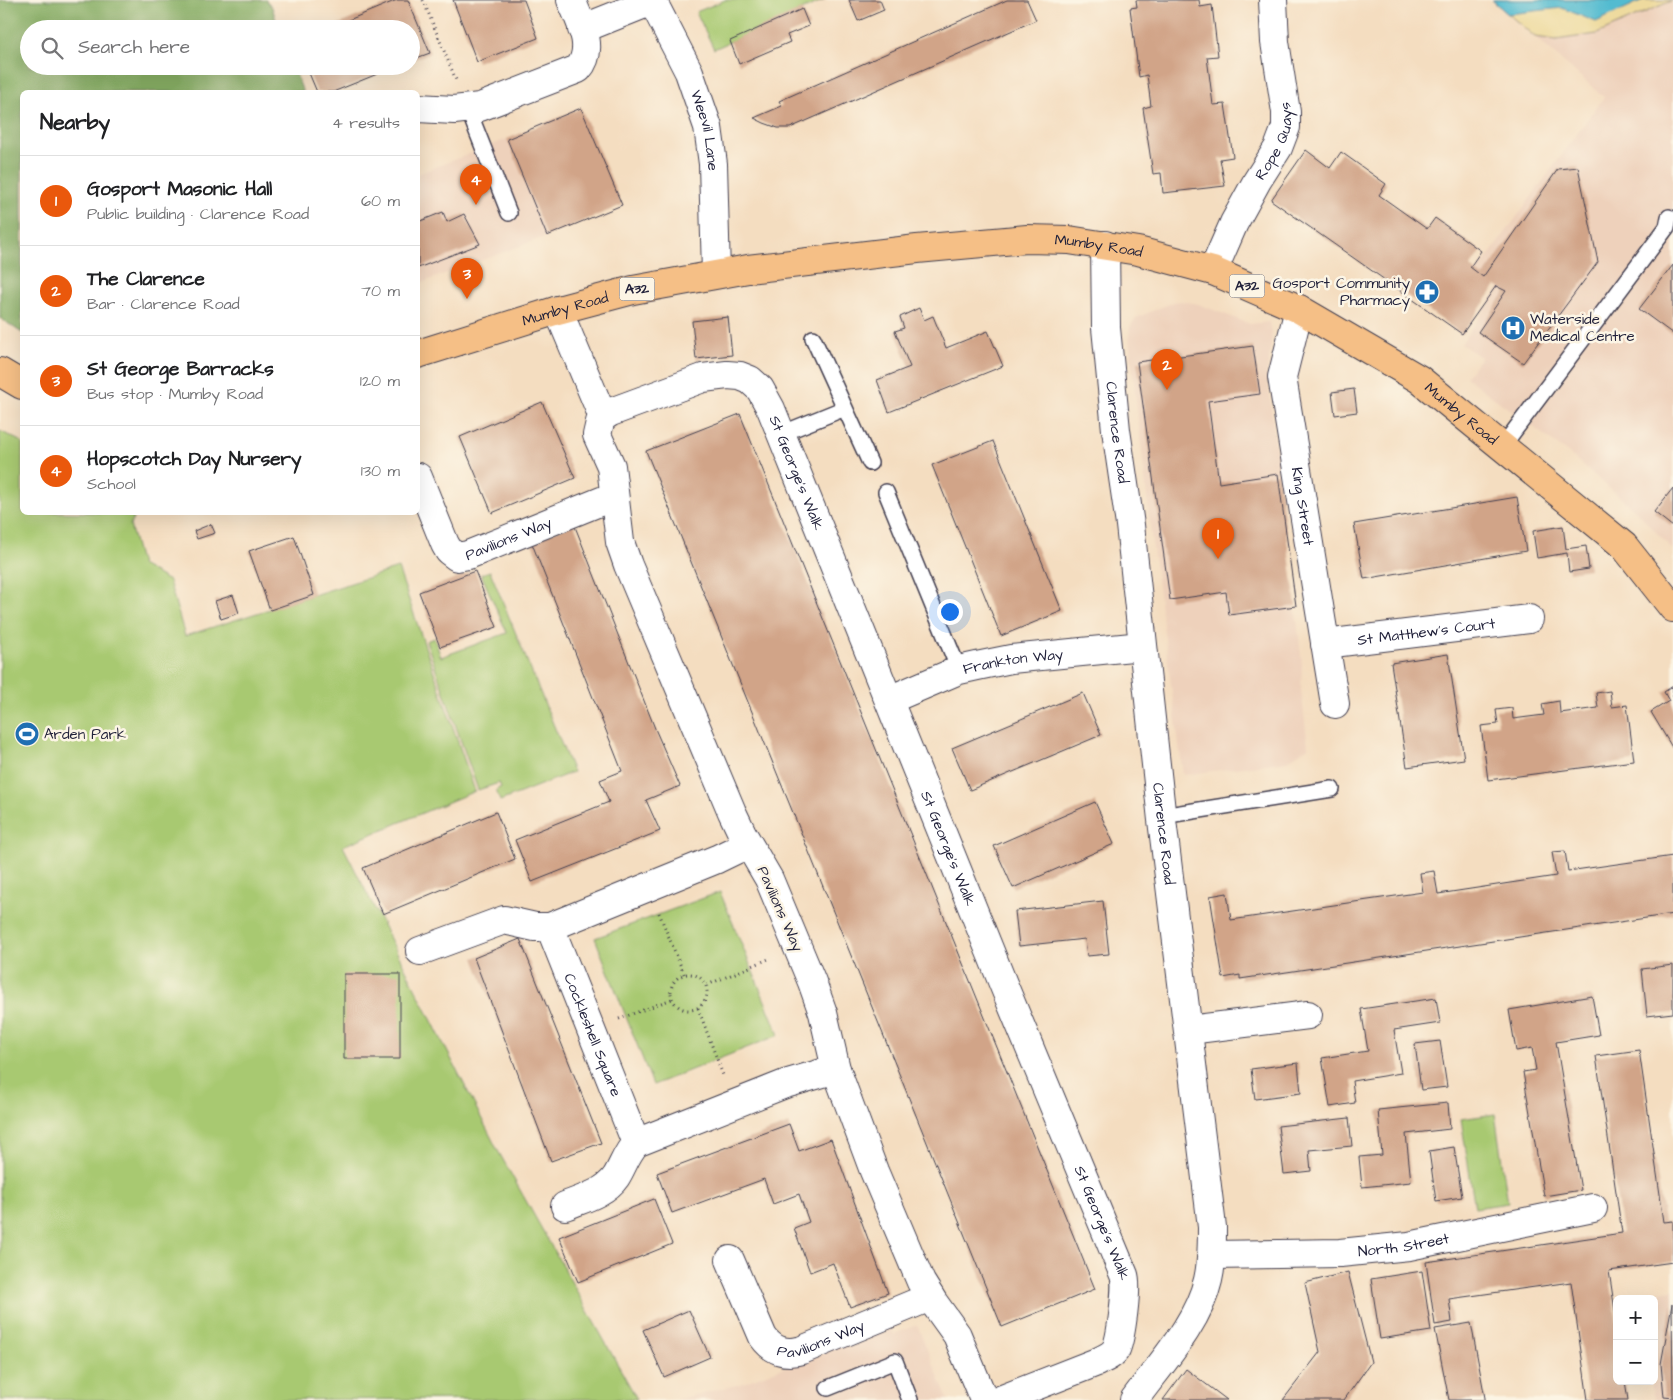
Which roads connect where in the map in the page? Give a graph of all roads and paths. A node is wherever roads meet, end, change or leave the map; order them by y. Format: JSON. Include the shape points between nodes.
{"nodes":[{"id":1,"x":423,"y":0,"type":"edge"},
{"id":2,"x":571,"y":0,"type":"edge"},
{"id":3,"x":652,"y":0,"type":"edge"},
{"id":4,"x":1273,"y":0,"type":"edge"},
{"id":5,"x":582,"y":29,"type":"junction"},
{"id":6,"x":420,"y":108,"type":"edge"},
{"id":7,"x":468,"y":109,"type":"junction"},
{"id":8,"x":510,"y":213,"type":"dead end"},
{"id":9,"x":1668,"y":217,"type":"dead end"},
{"id":10,"x":1105,"y":245,"type":"junction"},
{"id":11,"x":1213,"y":271,"type":"junction"},
{"id":12,"x":716,"y":274,"type":"junction"},
{"id":13,"x":1298,"y":309,"type":"junction"},
{"id":14,"x":558,"y":310,"type":"junction"},
{"id":15,"x":813,"y":338,"type":"dead end"},
{"id":16,"x":420,"y":353,"type":"edge"},
{"id":17,"x":0,"y":372,"type":"edge"},
{"id":18,"x":20,"y":384,"type":"edge"},
{"id":19,"x":845,"y":408,"type":"junction"},
{"id":20,"x":603,"y":417,"type":"junction"},
{"id":21,"x":781,"y":434,"type":"junction"},
{"id":22,"x":1502,"y":447,"type":"junction"},
{"id":23,"x":870,"y":462,"type":"dead end"},
{"id":24,"x":420,"y":482,"type":"edge"},
{"id":25,"x":886,"y":492,"type":"dead end"},
{"id":26,"x":614,"y":496,"type":"junction"},
{"id":27,"x":1673,"y":608,"type":"edge"},
{"id":28,"x":1529,"y":619,"type":"dead end"},
{"id":29,"x":1325,"y":644,"type":"junction"},
{"id":30,"x":1142,"y":646,"type":"junction"},
{"id":31,"x":959,"y":670,"type":"junction"},
{"id":32,"x":889,"y":700,"type":"junction"},
{"id":33,"x":1335,"y":704,"type":"dead end"},
{"id":34,"x":1332,"y":789,"type":"dead end"},
{"id":35,"x":1162,"y":816,"type":"junction"},
{"id":36,"x":748,"y":844,"type":"junction"},
{"id":37,"x":649,"y":887,"type":"junction"},
{"id":38,"x":550,"y":927,"type":"junction"},
{"id":39,"x":797,"y":947,"type":"junction"},
{"id":40,"x":420,"y":951,"type":"dead end"},
{"id":41,"x":684,"y":974,"type":"junction"},
{"id":42,"x":707,"y":984,"type":"junction"},
{"id":43,"x":672,"y":998,"type":"junction"},
{"id":44,"x":698,"y":1008,"type":"junction"},
{"id":45,"x":1308,"y":1015,"type":"dead end"},
{"id":46,"x":590,"y":1030,"type":"junction"},
{"id":47,"x":1189,"y":1030,"type":"junction"},
{"id":48,"x":836,"y":1069,"type":"junction"},
{"id":49,"x":735,"y":1105,"type":"junction"},
{"id":50,"x":636,"y":1144,"type":"junction"},
{"id":51,"x":565,"y":1206,"type":"dead end"},
{"id":52,"x":1593,"y":1208,"type":"dead end"},
{"id":53,"x":1212,"y":1255,"type":"junction"},
{"id":54,"x":730,"y":1260,"type":"dead end"},
{"id":55,"x":930,"y":1297,"type":"junction"},
{"id":56,"x":828,"y":1388,"type":"dead end"},
{"id":57,"x":910,"y":1400,"type":"edge"},
{"id":58,"x":984,"y":1400,"type":"edge"},
{"id":59,"x":1000,"y":1400,"type":"edge"},
{"id":60,"x":1134,"y":1400,"type":"edge"}],
"edges":[{"from":1,"to":7,"type":"path"},
{"from":2,"to":5,"type":"street"},
{"from":3,"to":5,"type":"street"},
{"from":3,"to":12,"type":"street","name":"Weevil Lane","via":[[689,72],[708,127],[713,164]]},
{"from":4,"to":11,"type":"street","name":"Rope Quays","via":[[1286,127],[1278,148],[1234,223]]},
{"from":5,"to":7,"type":"street","via":[[587,54],[578,69]]},
{"from":6,"to":7,"type":"street"},
{"from":7,"to":8,"type":"lane"},
{"from":9,"to":22,"type":"lane","via":[[1667,227]]},
{"from":10,"to":11,"type":"main road","name":"Mumby Road","number":"A32"},
{"from":10,"to":12,"type":"main road","name":"Mumby Road","number":"A32","via":[[1053,239],[990,241],[836,257]]},
{"from":10,"to":30,"type":"street","name":"Clarence Road","via":[[1106,328]]},
{"from":11,"to":13,"type":"main road","name":"Mumby Road","number":"A32"},
{"from":12,"to":14,"type":"main road","name":"Mumby Road","number":"A32","via":[[633,290]]},
{"from":13,"to":22,"type":"main road","name":"Mumby Road","number":"A32","via":[[1419,379]]},
{"from":13,"to":29,"type":"street","name":"King Street","via":[[1282,377]]},
{"from":14,"to":16,"type":"main road","name":"Mumby Road","number":"A32"},
{"from":14,"to":20,"type":"street"},
{"from":15,"to":19,"type":"lane"},
{"from":17,"to":18,"type":"main road"},
{"from":19,"to":21,"type":"lane"},
{"from":19,"to":23,"type":"lane"},
{"from":20,"to":21,"type":"street","name":"St George's Walk","via":[[703,378],[740,376],[760,389]]},
{"from":20,"to":26,"type":"street","name":"Pavilions Way","via":[[597,435],[610,466]]},
{"from":21,"to":32,"type":"street","name":"St George's Walk"},
{"from":22,"to":27,"type":"main road","name":"Mumby Road","number":"A32","via":[[1624,546]]},
{"from":24,"to":26,"type":"street","name":"Pavilions Way","via":[[445,544],[458,557]]},
{"from":25,"to":31,"type":"lane"},
{"from":26,"to":36,"type":"street","name":"Pavilions Way","via":[[620,542],[628,565],[728,805]]},
{"from":28,"to":29,"type":"street","name":"St Matthew's Court"},
{"from":29,"to":33,"type":"street","name":"King Street"},
{"from":30,"to":31,"type":"street","name":"Frankton Way","via":[[1012,659]]},
{"from":30,"to":35,"type":"street","name":"Clarence Road"},
{"from":31,"to":32,"type":"street","name":"Frankton Way"},
{"from":32,"to":59,"type":"street","name":"St George's Walk","via":[[1123,1271],[1126,1286],[1114,1351],[1097,1362]]},
{"from":34,"to":35,"type":"lane"},
{"from":35,"to":47,"type":"street","name":"Clarence Road"},
{"from":36,"to":37,"type":"street"},
{"from":36,"to":39,"type":"street","name":"Pavilions Way","via":[[769,879]]},
{"from":37,"to":38,"type":"street"},
{"from":37,"to":41,"type":"path"},
{"from":38,"to":40,"type":"street","via":[[504,920]]},
{"from":38,"to":46,"type":"street","name":"Cockleshell Square"},
{"from":39,"to":42,"type":"path"},
{"from":39,"to":48,"type":"street","name":"Pavilions Way","via":[[820,1004]]},
{"from":41,"to":42,"type":"path","via":[[693,973]]},
{"from":41,"to":43,"type":"path","via":[[671,986]]},
{"from":42,"to":44,"type":"path","via":[[705,1002]]},
{"from":43,"to":44,"type":"path","via":[[681,1008]]},
{"from":43,"to":46,"type":"path"},
{"from":44,"to":49,"type":"path"},
{"from":45,"to":47,"type":"street"},
{"from":46,"to":50,"type":"street","name":"Cockleshell Square"},
{"from":47,"to":53,"type":"street","name":"Clarence Road","via":[[1211,1212]]},
{"from":48,"to":49,"type":"street","via":[[785,1084]]},
{"from":48,"to":55,"type":"street","name":"Pavilions Way","via":[[874,1171]]},
{"from":49,"to":50,"type":"street"},
{"from":50,"to":51,"type":"street","via":[[608,1186]]},
{"from":52,"to":53,"type":"street","name":"North Street","via":[[1410,1246],[1340,1253]]},
{"from":53,"to":60,"type":"street","name":"Clarence Road","via":[[1201,1304]]},
{"from":54,"to":55,"type":"street","name":"Pavilions Way","via":[[763,1337],[770,1346],[782,1352],[802,1350]]},
{"from":55,"to":58,"type":"street","name":"Pavilions Way","via":[[957,1335]]},
{"from":56,"to":57,"type":"lane","via":[[895,1361]]}]}
